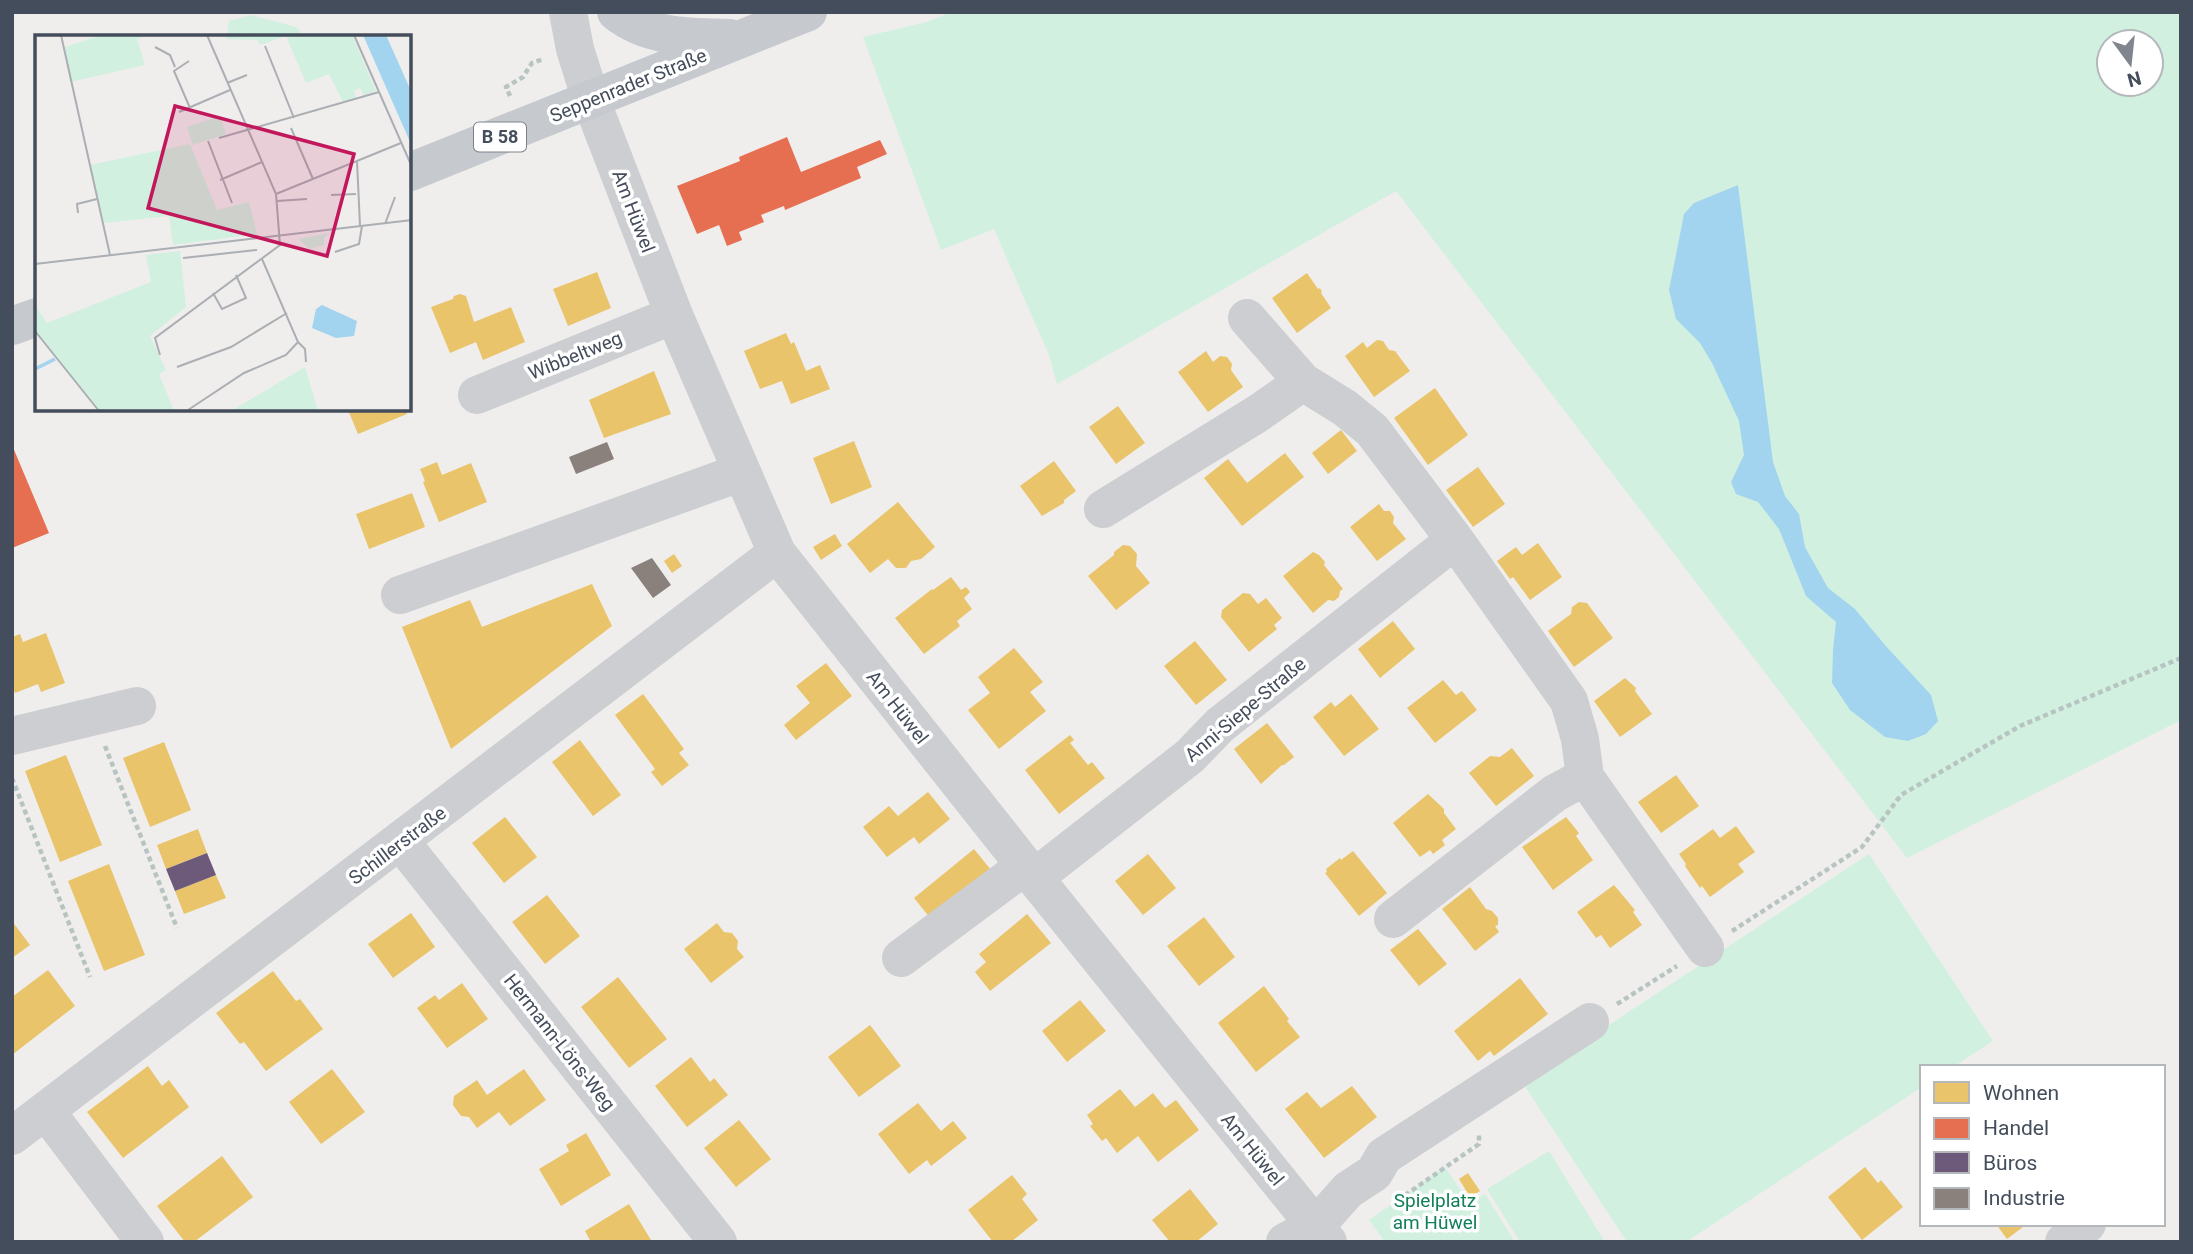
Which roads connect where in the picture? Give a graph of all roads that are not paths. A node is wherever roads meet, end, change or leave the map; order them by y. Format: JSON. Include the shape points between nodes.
{"nodes":[{"id":1,"x":568,"y":12,"type":"edge"},
{"id":2,"x":616,"y":12,"type":"edge"},
{"id":3,"x":808,"y":12,"type":"edge"},
{"id":4,"x":742,"y":39,"type":"junction"},
{"id":5,"x":591,"y":100,"type":"junction"},
{"id":6,"x":411,"y":172,"type":"edge"},
{"id":7,"x":674,"y":315,"type":"junction"},
{"id":8,"x":35,"y":318,"type":"edge"},
{"id":9,"x":1247,"y":318,"type":"dead end"},
{"id":10,"x":12,"y":326,"type":"edge"},
{"id":11,"x":1303,"y":382,"type":"junction"},
{"id":12,"x":477,"y":395,"type":"dead end"},
{"id":13,"x":742,"y":472,"type":"junction"},
{"id":14,"x":1103,"y":509,"type":"dead end"},
{"id":15,"x":1455,"y":540,"type":"junction"},
{"id":16,"x":777,"y":554,"type":"junction"},
{"id":17,"x":400,"y":595,"type":"dead end"},
{"id":18,"x":137,"y":706,"type":"dead end"},
{"id":19,"x":12,"y":736,"type":"edge"},
{"id":20,"x":1585,"y":777,"type":"junction"},
{"id":21,"x":401,"y":842,"type":"junction"},
{"id":22,"x":1029,"y":872,"type":"junction"},
{"id":23,"x":1393,"y":919,"type":"dead end"},
{"id":24,"x":1705,"y":948,"type":"road end"},
{"id":25,"x":901,"y":958,"type":"dead end"},
{"id":26,"x":1590,"y":1022,"type":"road end"},
{"id":27,"x":46,"y":1111,"type":"junction"},
{"id":28,"x":14,"y":1135,"type":"edge"},
{"id":29,"x":2084,"y":1226,"type":"edge"},
{"id":30,"x":1310,"y":1237,"type":"edge"},
{"id":31,"x":145,"y":1242,"type":"edge"},
{"id":32,"x":718,"y":1242,"type":"edge"},
{"id":33,"x":2064,"y":1242,"type":"edge"}],
"edges":[{"from":1,"to":5,"type":"street","name":"Am Hüwel"},
{"from":2,"to":4,"type":"main road","via":[[651,30],[685,37]]},
{"from":3,"to":4,"type":"main road","name":"Seppenrader Straße","number":"B 58"},
{"from":4,"to":5,"type":"main road","name":"Seppenrader Straße","number":"B 58"},
{"from":5,"to":6,"type":"main road","name":"Seppenrader Straße","number":"B 58"},
{"from":5,"to":7,"type":"street","name":"Am Hüwel"},
{"from":7,"to":12,"type":"street","name":"Wibbeltweg"},
{"from":7,"to":13,"type":"street","name":"Am Hüwel"},
{"from":8,"to":10,"type":"main road"},
{"from":9,"to":11,"type":"street"},
{"from":11,"to":14,"type":"street"},
{"from":11,"to":15,"type":"street","via":[[1372,430]]},
{"from":13,"to":16,"type":"street","name":"Am Hüwel"},
{"from":13,"to":17,"type":"street"},
{"from":15,"to":20,"type":"street","via":[[1569,701]]},
{"from":15,"to":22,"type":"street","name":"Anni-Siepe-Straße","via":[[1220,725],[1190,756]]},
{"from":16,"to":21,"type":"street","name":"Schillerstraße"},
{"from":16,"to":22,"type":"street","name":"Am Hüwel"},
{"from":18,"to":19,"type":"street"},
{"from":20,"to":23,"type":"street","via":[[1556,793]]},
{"from":20,"to":24,"type":"street"},
{"from":21,"to":27,"type":"street","name":"Schillerstraße"},
{"from":21,"to":32,"type":"street","name":"Hermann-Löns-Weg"},
{"from":22,"to":25,"type":"street","name":"Anni-Siepe-Straße"},
{"from":22,"to":30,"type":"street","name":"Am Hüwel"},
{"from":26,"to":30,"type":"street","via":[[1384,1156],[1374,1173],[1348,1190]]},
{"from":27,"to":28,"type":"street","name":"Schillerstraße"},
{"from":27,"to":31,"type":"street"},
{"from":29,"to":33,"type":"street"}]}
